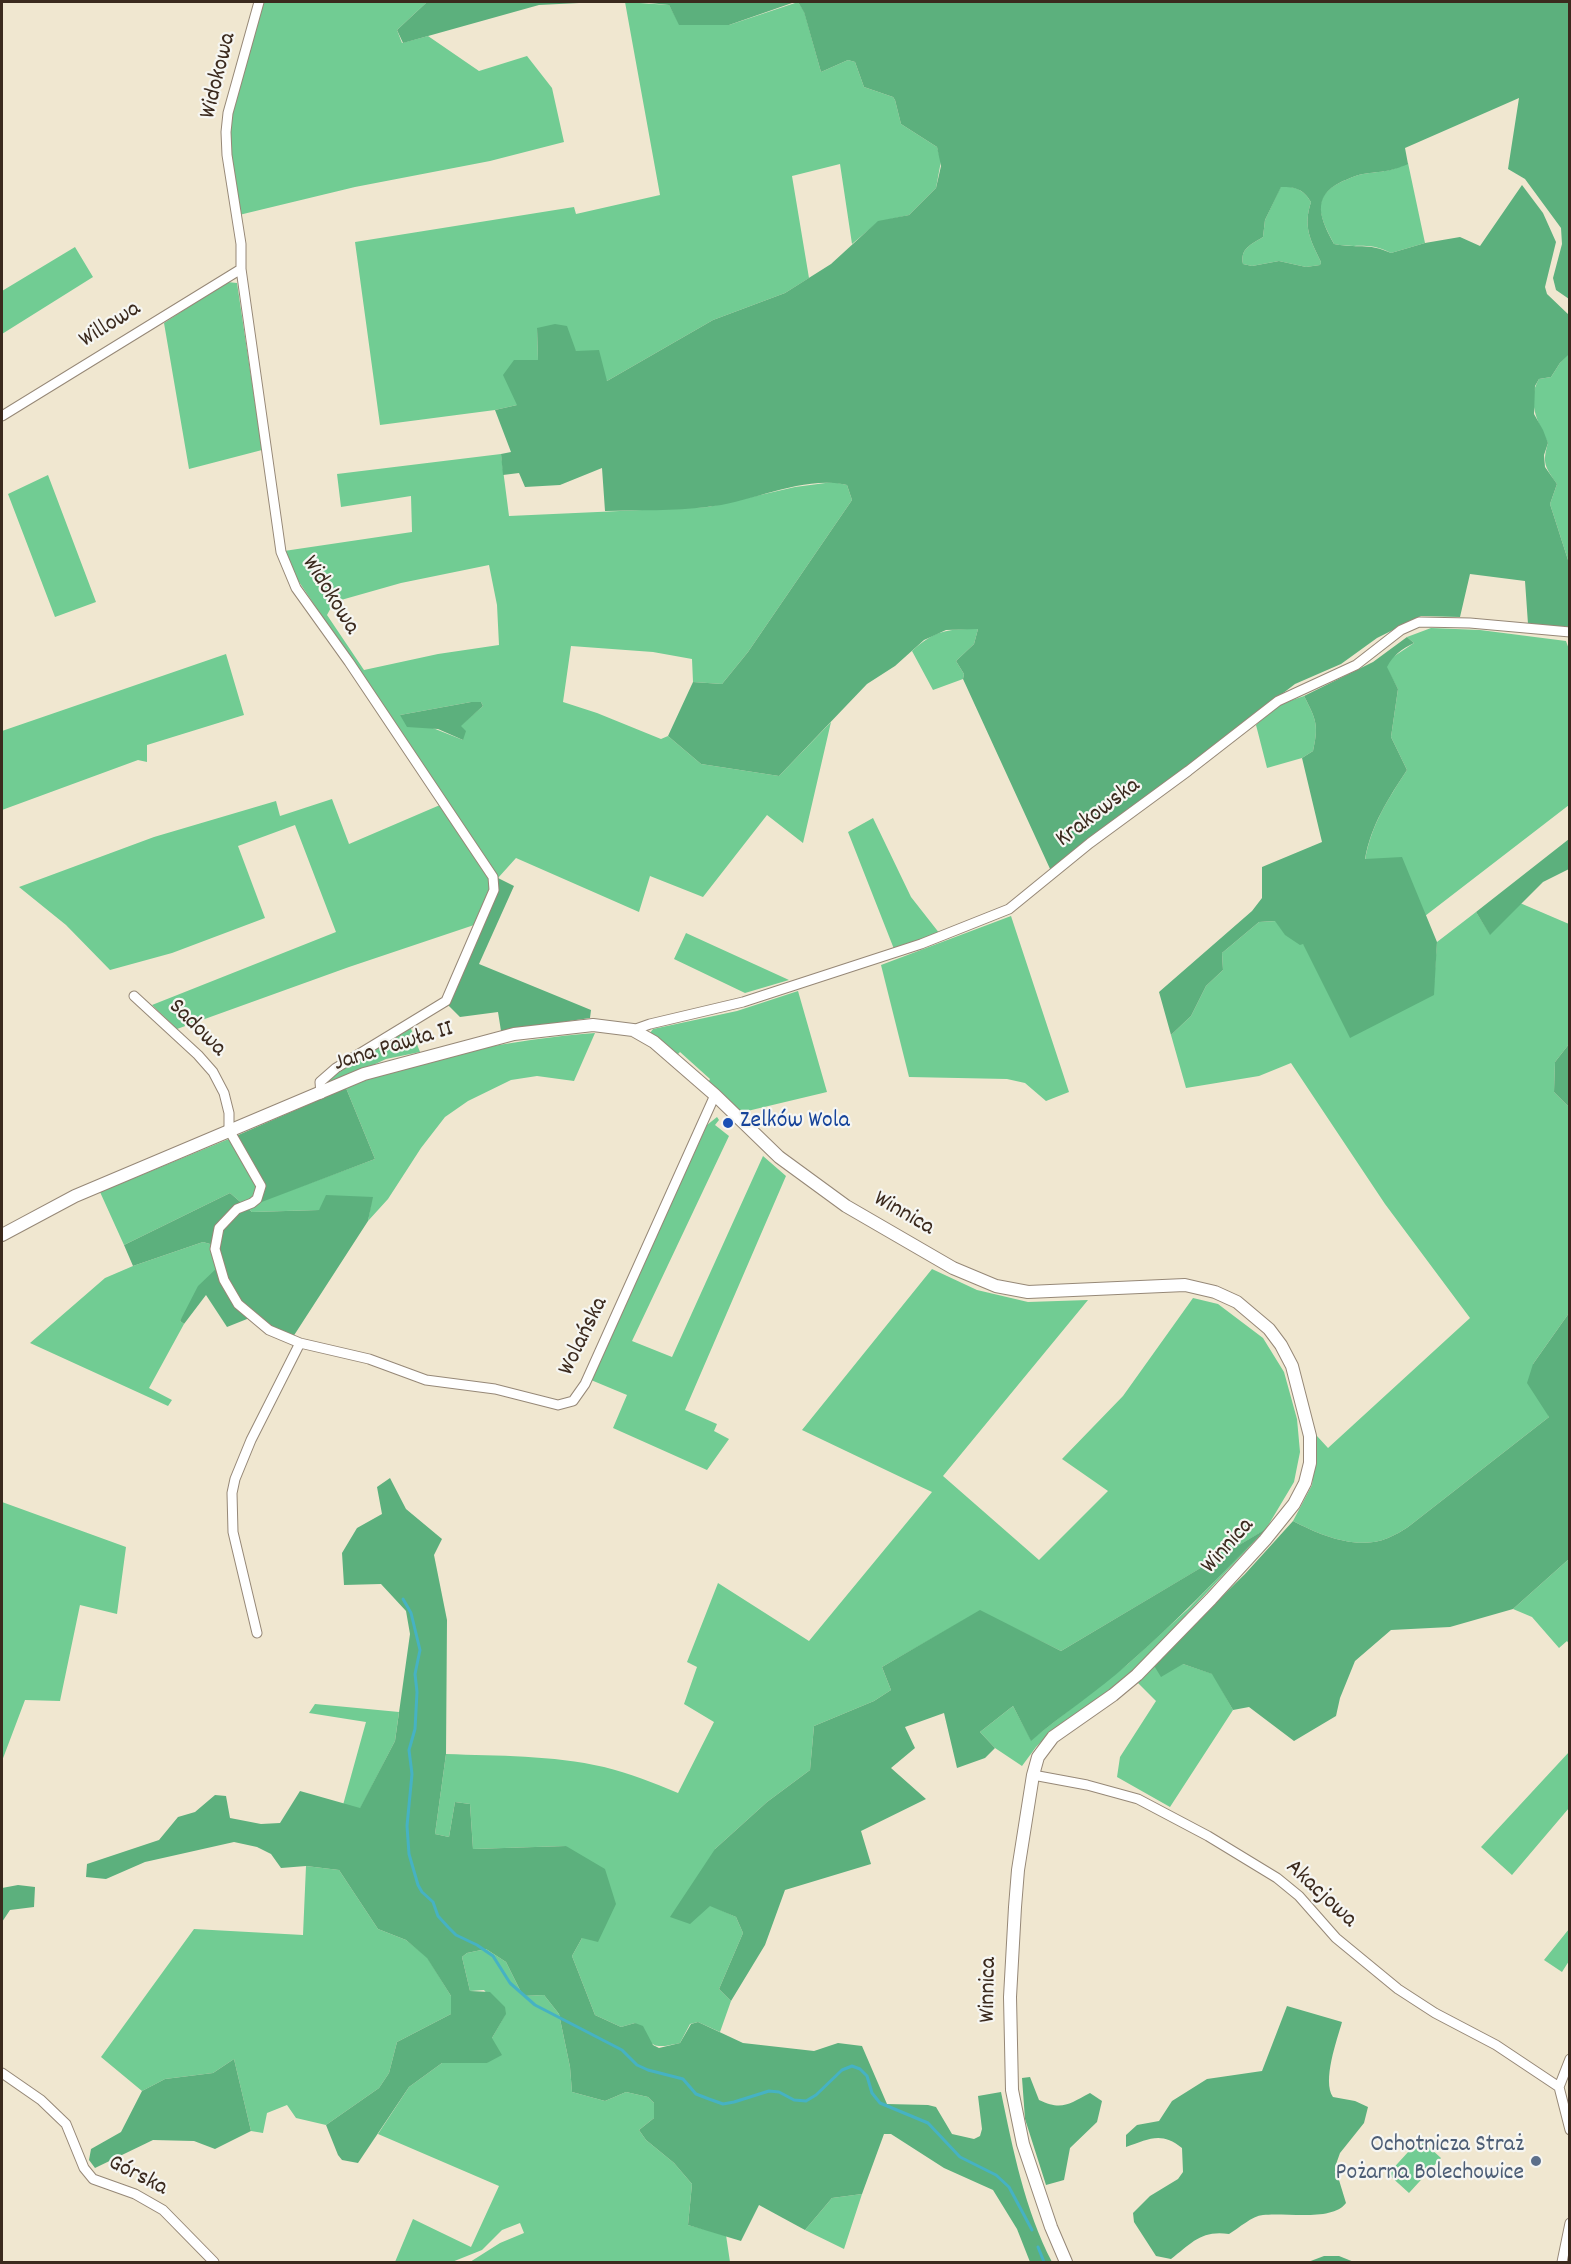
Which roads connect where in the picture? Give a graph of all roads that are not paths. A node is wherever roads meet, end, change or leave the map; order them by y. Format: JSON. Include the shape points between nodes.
{"nodes":[{"id":1,"x":259,"y":2,"type":"edge"},
{"id":2,"x":241,"y":269,"type":"junction"},
{"id":3,"x":2,"y":416,"type":"edge"},
{"id":4,"x":1569,"y":632,"type":"edge"},
{"id":5,"x":134,"y":996,"type":"dead end"},
{"id":6,"x":633,"y":1030,"type":"junction"},
{"id":7,"x":321,"y":1094,"type":"junction"},
{"id":8,"x":715,"y":1095,"type":"junction"},
{"id":9,"x":229,"y":1130,"type":"junction"},
{"id":10,"x":779,"y":1157,"type":"joint"},
{"id":11,"x":2,"y":1235,"type":"edge"},
{"id":12,"x":300,"y":1342,"type":"junction"},
{"id":13,"x":257,"y":1632,"type":"dead end"},
{"id":14,"x":1034,"y":1775,"type":"junction"},
{"id":15,"x":1569,"y":2059,"type":"edge"},
{"id":16,"x":2,"y":2073,"type":"edge"},
{"id":17,"x":1559,"y":2086,"type":"junction"},
{"id":18,"x":1569,"y":2130,"type":"edge"},
{"id":19,"x":1569,"y":2223,"type":"edge"},
{"id":20,"x":214,"y":2262,"type":"edge"},
{"id":21,"x":1066,"y":2262,"type":"edge"},
{"id":22,"x":1562,"y":2262,"type":"edge"}],
"edges":[{"from":1,"to":2,"type":"street","name":"Widokowa","via":[[226,132]]},
{"from":2,"to":3,"type":"street","name":"Willowa"},
{"from":2,"to":7,"type":"street","name":"Widokowa","via":[[285,566],[296,588],[493,877],[494,890],[446,1001],[336,1068],[320,1082]]},
{"from":4,"to":6,"type":"street","name":"Krakowska","via":[[1419,622],[1401,630],[1356,665],[1278,701],[1009,909],[921,944],[743,1002]]},
{"from":5,"to":9,"type":"street","name":"Sadowa","via":[[213,1072],[224,1093]]},
{"from":6,"to":7,"type":"street","name":"Jana Pawła II","via":[[593,1025],[514,1035],[364,1074]]},
{"from":6,"to":8,"type":"street","name":"Jana Pawła II","via":[[654,1042]]},
{"from":7,"to":9,"type":"street","name":"Jana Pawła II"},
{"from":8,"to":10,"type":"street","name":"Jana Pawła II"},
{"from":8,"to":12,"type":"street","name":"Wolańska","via":[[622,1305],[573,1401],[558,1406],[495,1389],[426,1380],[369,1359]]},
{"from":9,"to":11,"type":"street","name":"Jana Pawła II","via":[[75,1196]]},
{"from":9,"to":12,"type":"street","name":"Wolańska","via":[[261,1186],[258,1199],[237,1209],[219,1228],[215,1249],[224,1280],[238,1304],[269,1330]]},
{"from":10,"to":14,"type":"street","name":"Winnica","via":[[856,1212],[953,1268],[996,1286],[1028,1292],[1185,1285],[1215,1292],[1238,1302],[1269,1329],[1292,1366],[1310,1436],[1305,1483],[1294,1504],[1211,1599],[1137,1675],[1053,1737],[1038,1757]]},
{"from":12,"to":13,"type":"street","via":[[247,1449],[232,1493],[233,1532]]},
{"from":14,"to":17,"type":"street","name":"Akacjowa","via":[[1138,1799],[1208,1836],[1277,1878],[1299,1896],[1336,1938],[1398,1989],[1496,2044]]},
{"from":14,"to":21,"type":"street","name":"Winnica","via":[[1014,1918],[1010,1997],[1012,2090],[1023,2144]]},
{"from":15,"to":17,"type":"street"},
{"from":16,"to":20,"type":"street","name":"Górska","via":[[41,2100],[67,2126],[84,2168],[93,2179],[135,2194],[163,2210]]},
{"from":17,"to":18,"type":"street"},
{"from":19,"to":22,"type":"street"}]}
